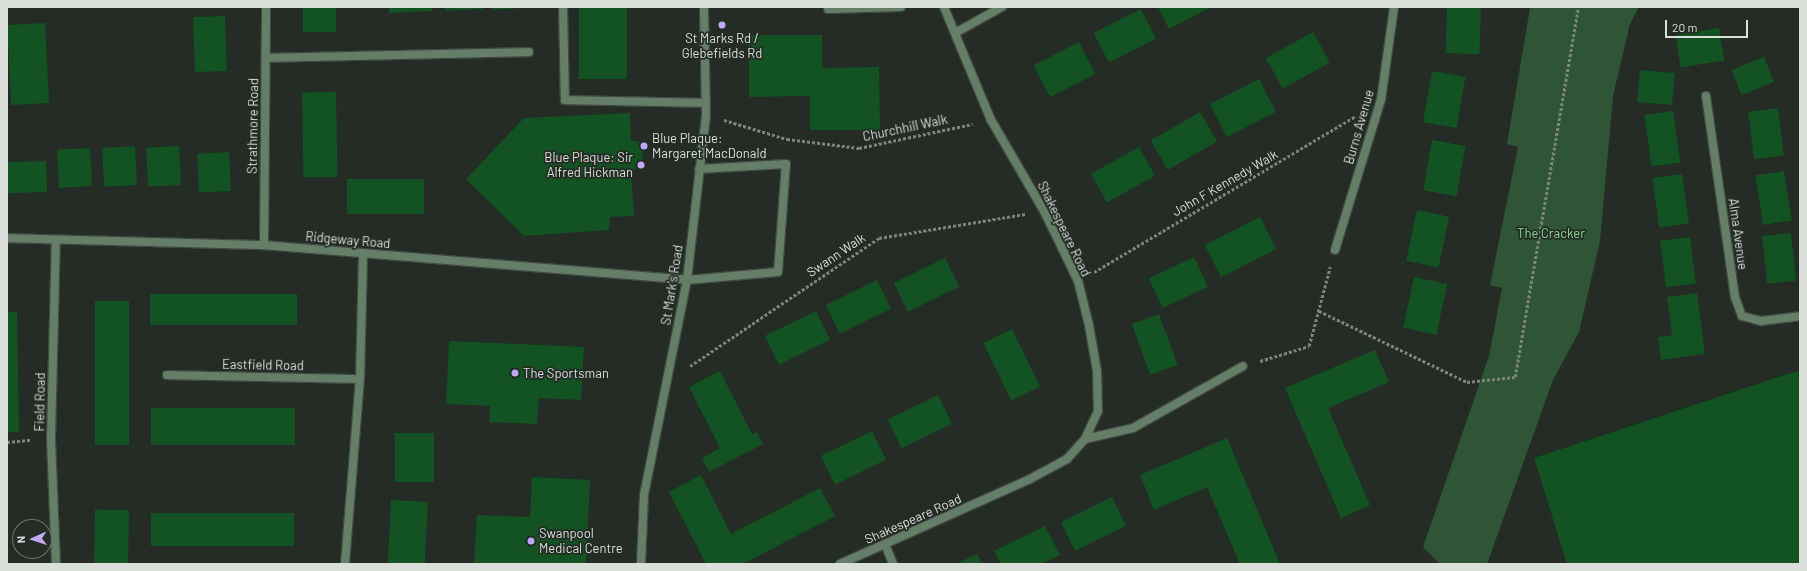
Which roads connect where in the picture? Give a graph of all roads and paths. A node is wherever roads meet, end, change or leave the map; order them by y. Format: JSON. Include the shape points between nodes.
{"nodes":[{"id":1,"x":266,"y":7,"type":"edge"},
{"id":2,"x":563,"y":7,"type":"edge"},
{"id":3,"x":704,"y":7,"type":"edge"},
{"id":4,"x":901,"y":7,"type":"edge"},
{"id":5,"x":944,"y":7,"type":"edge"},
{"id":6,"x":1002,"y":7,"type":"edge"},
{"id":7,"x":1394,"y":7,"type":"edge"},
{"id":8,"x":1578,"y":7,"type":"edge"},
{"id":9,"x":828,"y":9,"type":"dead end"},
{"id":10,"x":955,"y":33,"type":"junction"},
{"id":11,"x":529,"y":52,"type":"dead end"},
{"id":12,"x":266,"y":58,"type":"junction"},
{"id":13,"x":1706,"y":96,"type":"dead end"},
{"id":14,"x":1381,"y":100,"type":"junction"},
{"id":15,"x":706,"y":103,"type":"junction"},
{"id":16,"x":706,"y":115,"type":"junction"},
{"id":17,"x":991,"y":120,"type":"junction"},
{"id":18,"x":699,"y":169,"type":"junction"},
{"id":19,"x":1044,"y":211,"type":"junction"},
{"id":20,"x":7,"y":238,"type":"edge"},
{"id":21,"x":56,"y":240,"type":"junction"},
{"id":22,"x":264,"y":245,"type":"junction"},
{"id":23,"x":1335,"y":250,"type":"joint"},
{"id":24,"x":362,"y":253,"type":"junction"},
{"id":25,"x":687,"y":280,"type":"junction"},
{"id":26,"x":1078,"y":281,"type":"junction"},
{"id":27,"x":1319,"y":311,"type":"junction"},
{"id":28,"x":1800,"y":316,"type":"edge"},
{"id":29,"x":1243,"y":366,"type":"joint"},
{"id":30,"x":167,"y":375,"type":"dead end"},
{"id":31,"x":360,"y":379,"type":"junction"},
{"id":32,"x":666,"y":382,"type":"junction"},
{"id":33,"x":51,"y":438,"type":"junction"},
{"id":34,"x":1085,"y":439,"type":"junction"},
{"id":35,"x":7,"y":442,"type":"edge"},
{"id":36,"x":885,"y":544,"type":"junction"},
{"id":37,"x":56,"y":564,"type":"edge"},
{"id":38,"x":345,"y":564,"type":"edge"},
{"id":39,"x":641,"y":564,"type":"edge"},
{"id":40,"x":840,"y":564,"type":"edge"},
{"id":41,"x":893,"y":564,"type":"edge"}],
"edges":[{"from":1,"to":12,"type":"street","name":"Strathmore Road"},
{"from":2,"to":15,"type":"street","via":[[565,100]]},
{"from":3,"to":15,"type":"street","name":"St Mark's Road"},
{"from":4,"to":9,"type":"street"},
{"from":5,"to":10,"type":"street","name":"Shakespeare Road"},
{"from":6,"to":10,"type":"street"},
{"from":7,"to":14,"type":"street","name":"Burns Avenue"},
{"from":8,"to":27,"type":"path","via":[[1515,377],[1467,382]]},
{"from":10,"to":17,"type":"street","name":"Shakespeare Road"},
{"from":11,"to":12,"type":"street"},
{"from":12,"to":22,"type":"street","name":"Strathmore Road"},
{"from":13,"to":28,"type":"street","name":"Alma Avenue","via":[[1735,297],[1742,316],[1761,320]]},
{"from":14,"to":23,"type":"street","name":"Burns Avenue"},
{"from":14,"to":26,"type":"path","name":"John F Kennedy Walk","via":[[1329,134]]},
{"from":15,"to":16,"type":"street","name":"St Mark's Road"},
{"from":16,"to":17,"type":"path","name":"Churchhill Walk","via":[[787,140],[859,148]]},
{"from":16,"to":18,"type":"street","name":"St Mark's Road"},
{"from":17,"to":19,"type":"street","name":"Shakespeare Road"},
{"from":18,"to":25,"type":"street","name":"St Mark's Road"},
{"from":18,"to":25,"type":"street","name":"Ridgeway Road","via":[[786,164],[778,272]]},
{"from":19,"to":26,"type":"street","name":"Shakespeare Road"},
{"from":19,"to":32,"type":"path","name":"Swann Walk","via":[[878,238]]},
{"from":20,"to":21,"type":"street","name":"Ridgeway Road"},
{"from":21,"to":22,"type":"street","name":"Ridgeway Road"},
{"from":21,"to":33,"type":"street","name":"Field Road"},
{"from":22,"to":24,"type":"street","name":"Ridgeway Road"},
{"from":23,"to":27,"type":"path"},
{"from":24,"to":25,"type":"street","name":"Ridgeway Road"},
{"from":24,"to":31,"type":"street"},
{"from":25,"to":32,"type":"street","name":"St Mark's Road"},
{"from":26,"to":34,"type":"street","name":"Shakespeare Road","via":[[1097,371],[1098,412]]},
{"from":27,"to":29,"type":"path","via":[[1309,346]]},
{"from":29,"to":34,"type":"street","via":[[1132,428]]},
{"from":30,"to":31,"type":"street","name":"Eastfield Road"},
{"from":31,"to":38,"type":"street"},
{"from":32,"to":39,"type":"street","name":"St Mark's Road","via":[[644,495]]},
{"from":33,"to":35,"type":"path"},
{"from":33,"to":37,"type":"street","name":"Field Road"},
{"from":34,"to":36,"type":"street","name":"Shakespeare Road","via":[[1067,459],[1030,479]]},
{"from":36,"to":40,"type":"street","name":"Shakespeare Road"},
{"from":36,"to":41,"type":"street"}]}
